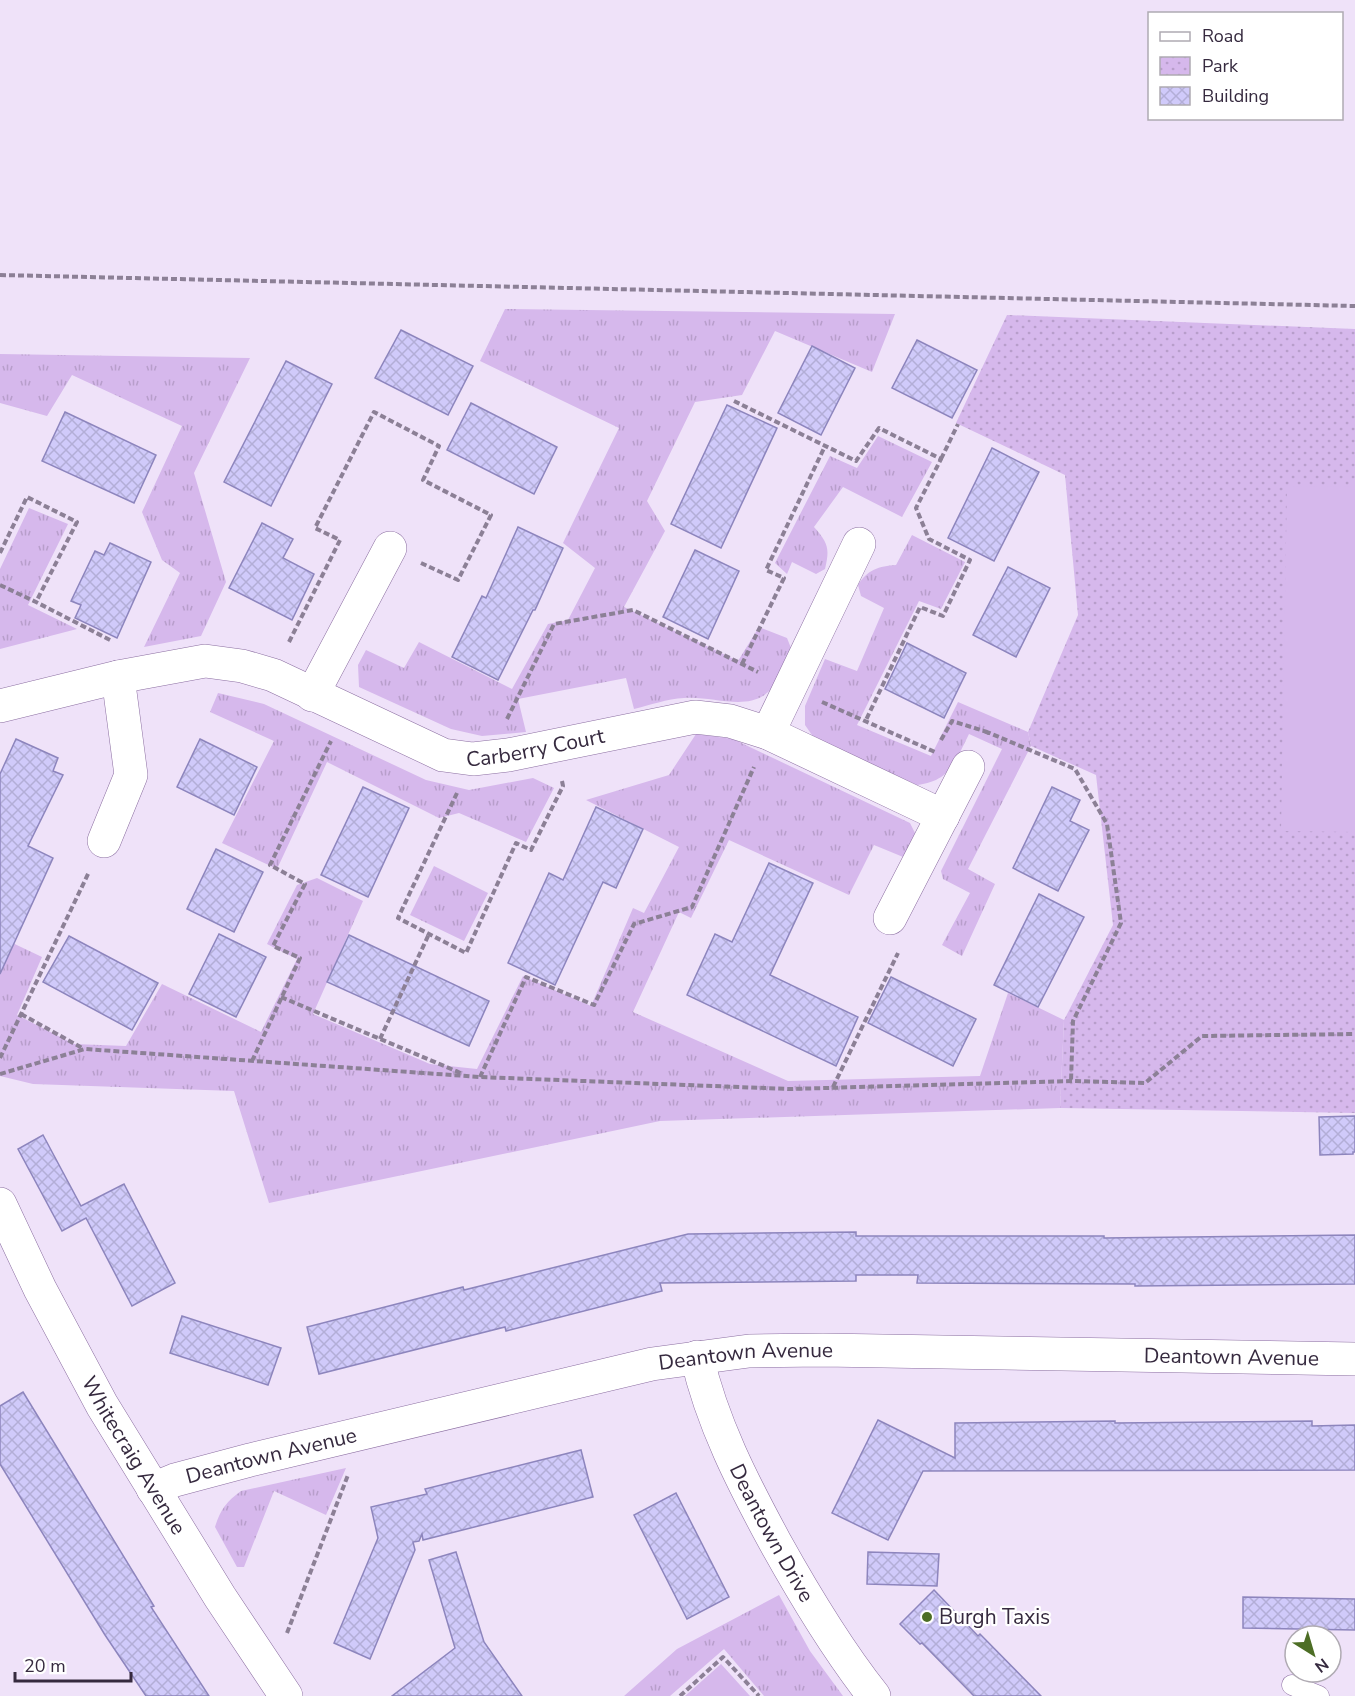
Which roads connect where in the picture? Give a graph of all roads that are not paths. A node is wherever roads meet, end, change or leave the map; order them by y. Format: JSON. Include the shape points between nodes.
{"nodes":[{"id":1,"x":859,"y":544,"type":"dead end"},
{"id":2,"x":390,"y":548,"type":"dead end"},
{"id":3,"x":118,"y":677,"type":"junction"},
{"id":4,"x":312,"y":695,"type":"junction"},
{"id":5,"x":0,"y":706,"type":"edge"},
{"id":6,"x":768,"y":734,"type":"junction"},
{"id":7,"x":968,"y":767,"type":"road end"},
{"id":8,"x":943,"y":816,"type":"junction"},
{"id":9,"x":104,"y":841,"type":"road end"},
{"id":10,"x":890,"y":918,"type":"road end"},
{"id":11,"x":0,"y":1204,"type":"edge"},
{"id":12,"x":697,"y":1357,"type":"junction"},
{"id":13,"x":1355,"y":1359,"type":"edge"},
{"id":14,"x":153,"y":1489,"type":"junction"},
{"id":15,"x":1292,"y":1685,"type":"dead end"},
{"id":16,"x":286,"y":1696,"type":"edge"},
{"id":17,"x":874,"y":1696,"type":"edge"},
{"id":18,"x":1318,"y":1696,"type":"edge"}],
"edges":[{"from":1,"to":6,"type":"street"},
{"from":2,"to":4,"type":"street"},
{"from":3,"to":4,"type":"street","name":"Carberry Court","via":[[205,661],[273,675]]},
{"from":3,"to":5,"type":"street","name":"Carberry Court"},
{"from":3,"to":9,"type":"street","via":[[131,775]]},
{"from":4,"to":6,"type":"street","name":"Carberry Court","via":[[443,755],[472,759],[695,717],[730,721]]},
{"from":6,"to":8,"type":"street","name":"Carberry Court"},
{"from":7,"to":8,"type":"street"},
{"from":8,"to":10,"type":"street"},
{"from":11,"to":14,"type":"street","name":"Whitecraig Avenue","via":[[102,1406]]},
{"from":12,"to":13,"type":"street","name":"Deantown Avenue","via":[[823,1350]]},
{"from":12,"to":14,"type":"street","name":"Deantown Avenue","via":[[652,1364],[363,1433],[175,1480]]},
{"from":12,"to":17,"type":"street","name":"Deantown Drive","via":[[717,1424],[752,1501],[806,1597]]},
{"from":14,"to":16,"type":"street","name":"Whitecraig Avenue"},
{"from":15,"to":18,"type":"lane"}]}
